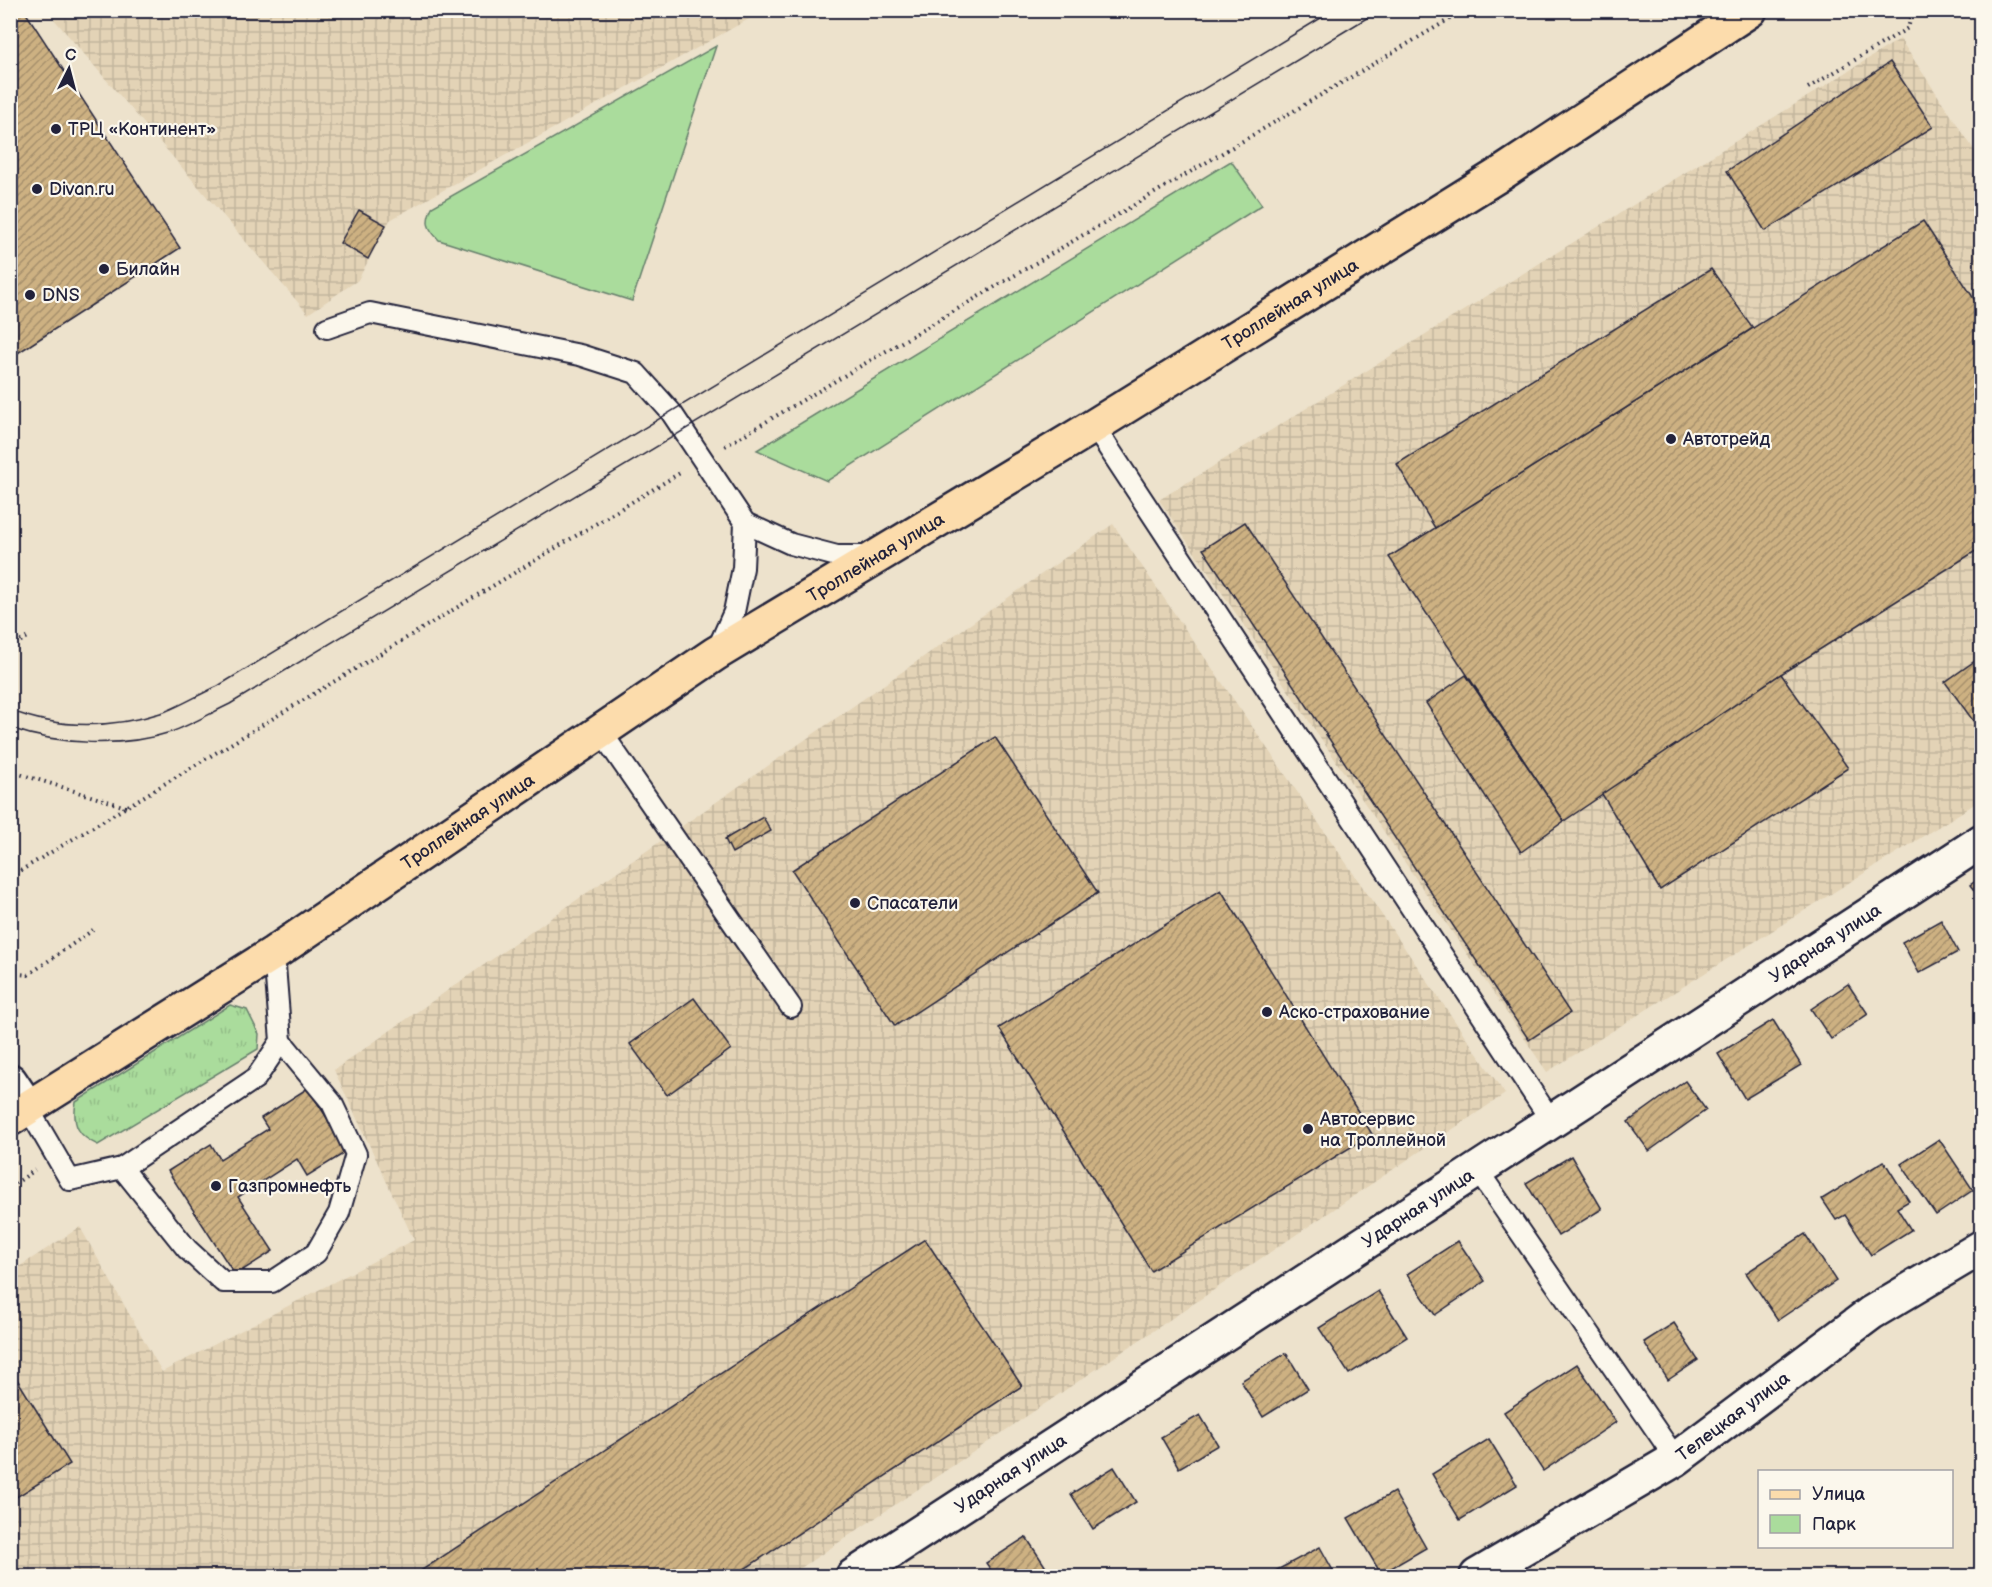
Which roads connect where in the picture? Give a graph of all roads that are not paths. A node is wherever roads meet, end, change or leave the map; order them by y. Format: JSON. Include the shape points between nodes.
{"nodes":[{"id":1,"x":1750,"y":10,"type":"edge"},
{"id":2,"x":327,"y":328,"type":"dead end"},
{"id":3,"x":1094,"y":426,"type":"junction"},
{"id":4,"x":745,"y":523,"type":"junction"},
{"id":5,"x":879,"y":555,"type":"junction"},
{"id":6,"x":715,"y":654,"type":"junction"},
{"id":7,"x":602,"y":733,"type":"junction"},
{"id":8,"x":1982,"y":841,"type":"edge"},
{"id":9,"x":274,"y":953,"type":"junction"},
{"id":10,"x":790,"y":1007,"type":"dead end"},
{"id":11,"x":281,"y":1041,"type":"junction"},
{"id":12,"x":10,"y":1081,"type":"edge"},
{"id":13,"x":19,"y":1114,"type":"edge"},
{"id":14,"x":1552,"y":1122,"type":"junction"},
{"id":15,"x":122,"y":1168,"type":"junction"},
{"id":16,"x":1478,"y":1171,"type":"junction"},
{"id":17,"x":1982,"y":1247,"type":"edge"},
{"id":18,"x":1676,"y":1459,"type":"junction"},
{"id":19,"x":853,"y":1576,"type":"edge"},
{"id":20,"x":1477,"y":1576,"type":"edge"}],
"edges":[{"from":1,"to":3,"type":"main road","name":"Троллейная улица","via":[[1495,177]]},
{"from":2,"to":4,"type":"lane","via":[[370,314],[579,355],[636,373],[671,412]]},
{"from":3,"to":5,"type":"main road","name":"Троллейная улица"},
{"from":3,"to":14,"type":"lane"},
{"from":4,"to":5,"type":"lane","via":[[791,544],[837,556]]},
{"from":4,"to":6,"type":"lane","via":[[734,612]]},
{"from":5,"to":6,"type":"main road","name":"Троллейная улица"},
{"from":6,"to":7,"type":"main road","name":"Троллейная улица"},
{"from":7,"to":9,"type":"main road","name":"Троллейная улица"},
{"from":7,"to":10,"type":"lane"},
{"from":8,"to":14,"type":"street","name":"Ударная улица"},
{"from":9,"to":11,"type":"lane"},
{"from":9,"to":13,"type":"main road","name":"Троллейная улица"},
{"from":11,"to":15,"type":"lane","via":[[256,1078]]},
{"from":11,"to":15,"type":"lane","via":[[332,1102],[356,1154],[339,1213],[316,1253],[272,1282],[223,1282],[187,1249]]},
{"from":12,"to":13,"type":"street"},
{"from":13,"to":15,"type":"lane","via":[[70,1180]]},
{"from":14,"to":16,"type":"street","name":"Ударная улица"},
{"from":16,"to":18,"type":"lane"},
{"from":16,"to":19,"type":"street","name":"Ударная улица"},
{"from":17,"to":18,"type":"street","name":"Телецкая улица","via":[[1871,1312]]},
{"from":18,"to":20,"type":"street","name":"Телецкая улица"}]}
